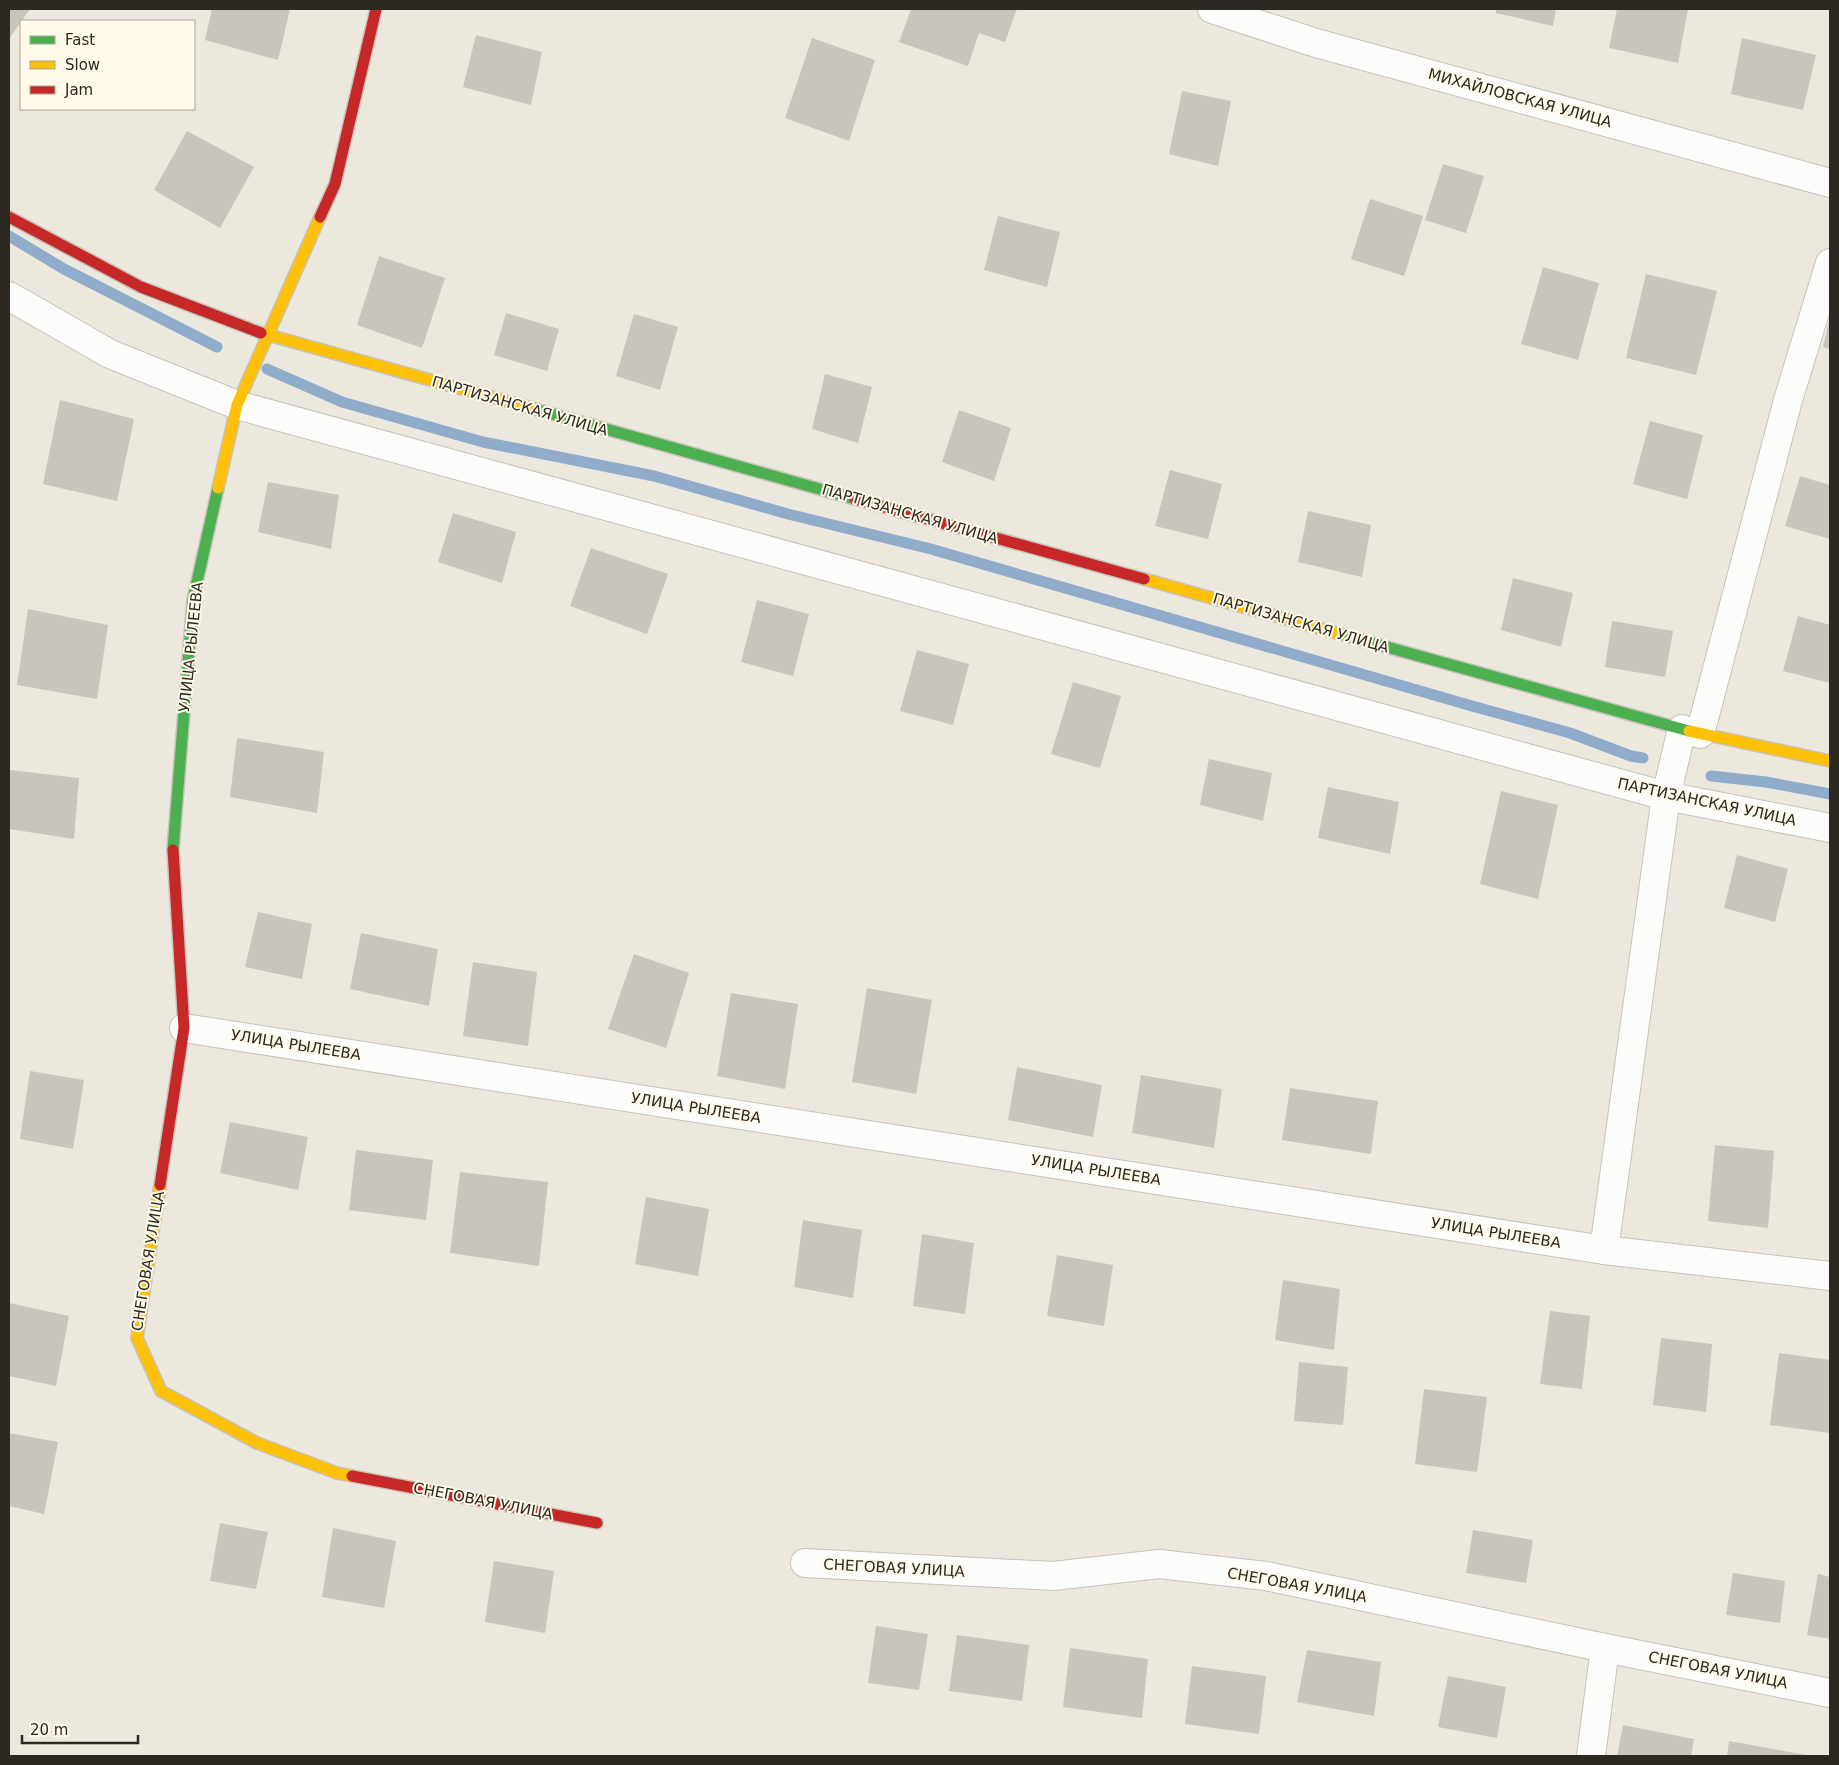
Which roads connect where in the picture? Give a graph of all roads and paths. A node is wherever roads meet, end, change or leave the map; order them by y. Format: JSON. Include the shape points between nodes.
{"nodes":[{"id":1,"x":376,"y":9,"type":"edge"},
{"id":2,"x":1212,"y":9,"type":"edge"},
{"id":3,"x":1830,"y":183,"type":"edge"},
{"id":4,"x":9,"y":217,"type":"edge"},
{"id":5,"x":1830,"y":263,"type":"edge"},
{"id":6,"x":9,"y":296,"type":"edge"},
{"id":7,"x":267,"y":335,"type":"junction"},
{"id":8,"x":237,"y":405,"type":"junction"},
{"id":9,"x":1691,"y":732,"type":"junction"},
{"id":10,"x":1830,"y":761,"type":"edge"},
{"id":11,"x":1666,"y":796,"type":"junction"},
{"id":12,"x":1830,"y":828,"type":"edge"},
{"id":13,"x":184,"y":1028,"type":"junction"},
{"id":14,"x":1604,"y":1250,"type":"junction"},
{"id":15,"x":1830,"y":1276,"type":"edge"},
{"id":16,"x":597,"y":1523,"type":"dead end"},
{"id":17,"x":805,"y":1563,"type":"dead end"},
{"id":18,"x":1605,"y":1648,"type":"junction"},
{"id":19,"x":1830,"y":1692,"type":"edge"},
{"id":20,"x":1591,"y":1756,"type":"edge"}],
"edges":[{"from":1,"to":7,"type":"street","name":"УЛИЦА РЫЛЕЕВА","via":[[335,184]]},
{"from":2,"to":3,"type":"street","name":"МИХАЙЛОВСКАЯ УЛИЦА","via":[[1316,43]]},
{"from":4,"to":7,"type":"street","name":"ПАРТИЗАНСКАЯ УЛИЦА","via":[[141,287]]},
{"from":5,"to":9,"type":"street"},
{"from":6,"to":8,"type":"street","name":"ПАРТИЗАНСКАЯ УЛИЦА","via":[[110,354]]},
{"from":7,"to":8,"type":"street","name":"УЛИЦА РЫЛЕЕВА"},
{"from":7,"to":9,"type":"street","name":"ПАРТИЗАНСКАЯ УЛИЦА"},
{"from":8,"to":11,"type":"street","name":"ПАРТИЗАНСКАЯ УЛИЦА"},
{"from":8,"to":13,"type":"street","name":"УЛИЦА РЫЛЕЕВА","via":[[193,610],[173,848]]},
{"from":9,"to":10,"type":"street","name":"ПАРТИЗАНСКАЯ УЛИЦА"},
{"from":9,"to":11,"type":"street"},
{"from":11,"to":12,"type":"street","name":"ПАРТИЗАНСКАЯ УЛИЦА"},
{"from":11,"to":14,"type":"street"},
{"from":13,"to":14,"type":"street","name":"УЛИЦА РЫЛЕЕВА"},
{"from":13,"to":16,"type":"street","name":"СНЕГОВАЯ УЛИЦА","via":[[137,1338],[161,1391],[257,1443],[337,1473]]},
{"from":14,"to":15,"type":"street","name":"УЛИЦА РЫЛЕЕВА"},
{"from":17,"to":18,"type":"street","name":"СНЕГОВАЯ УЛИЦА","via":[[1053,1576],[1169,1565],[1266,1576]]},
{"from":18,"to":19,"type":"street","name":"СНЕГОВАЯ УЛИЦА"},
{"from":18,"to":20,"type":"street"}]}
